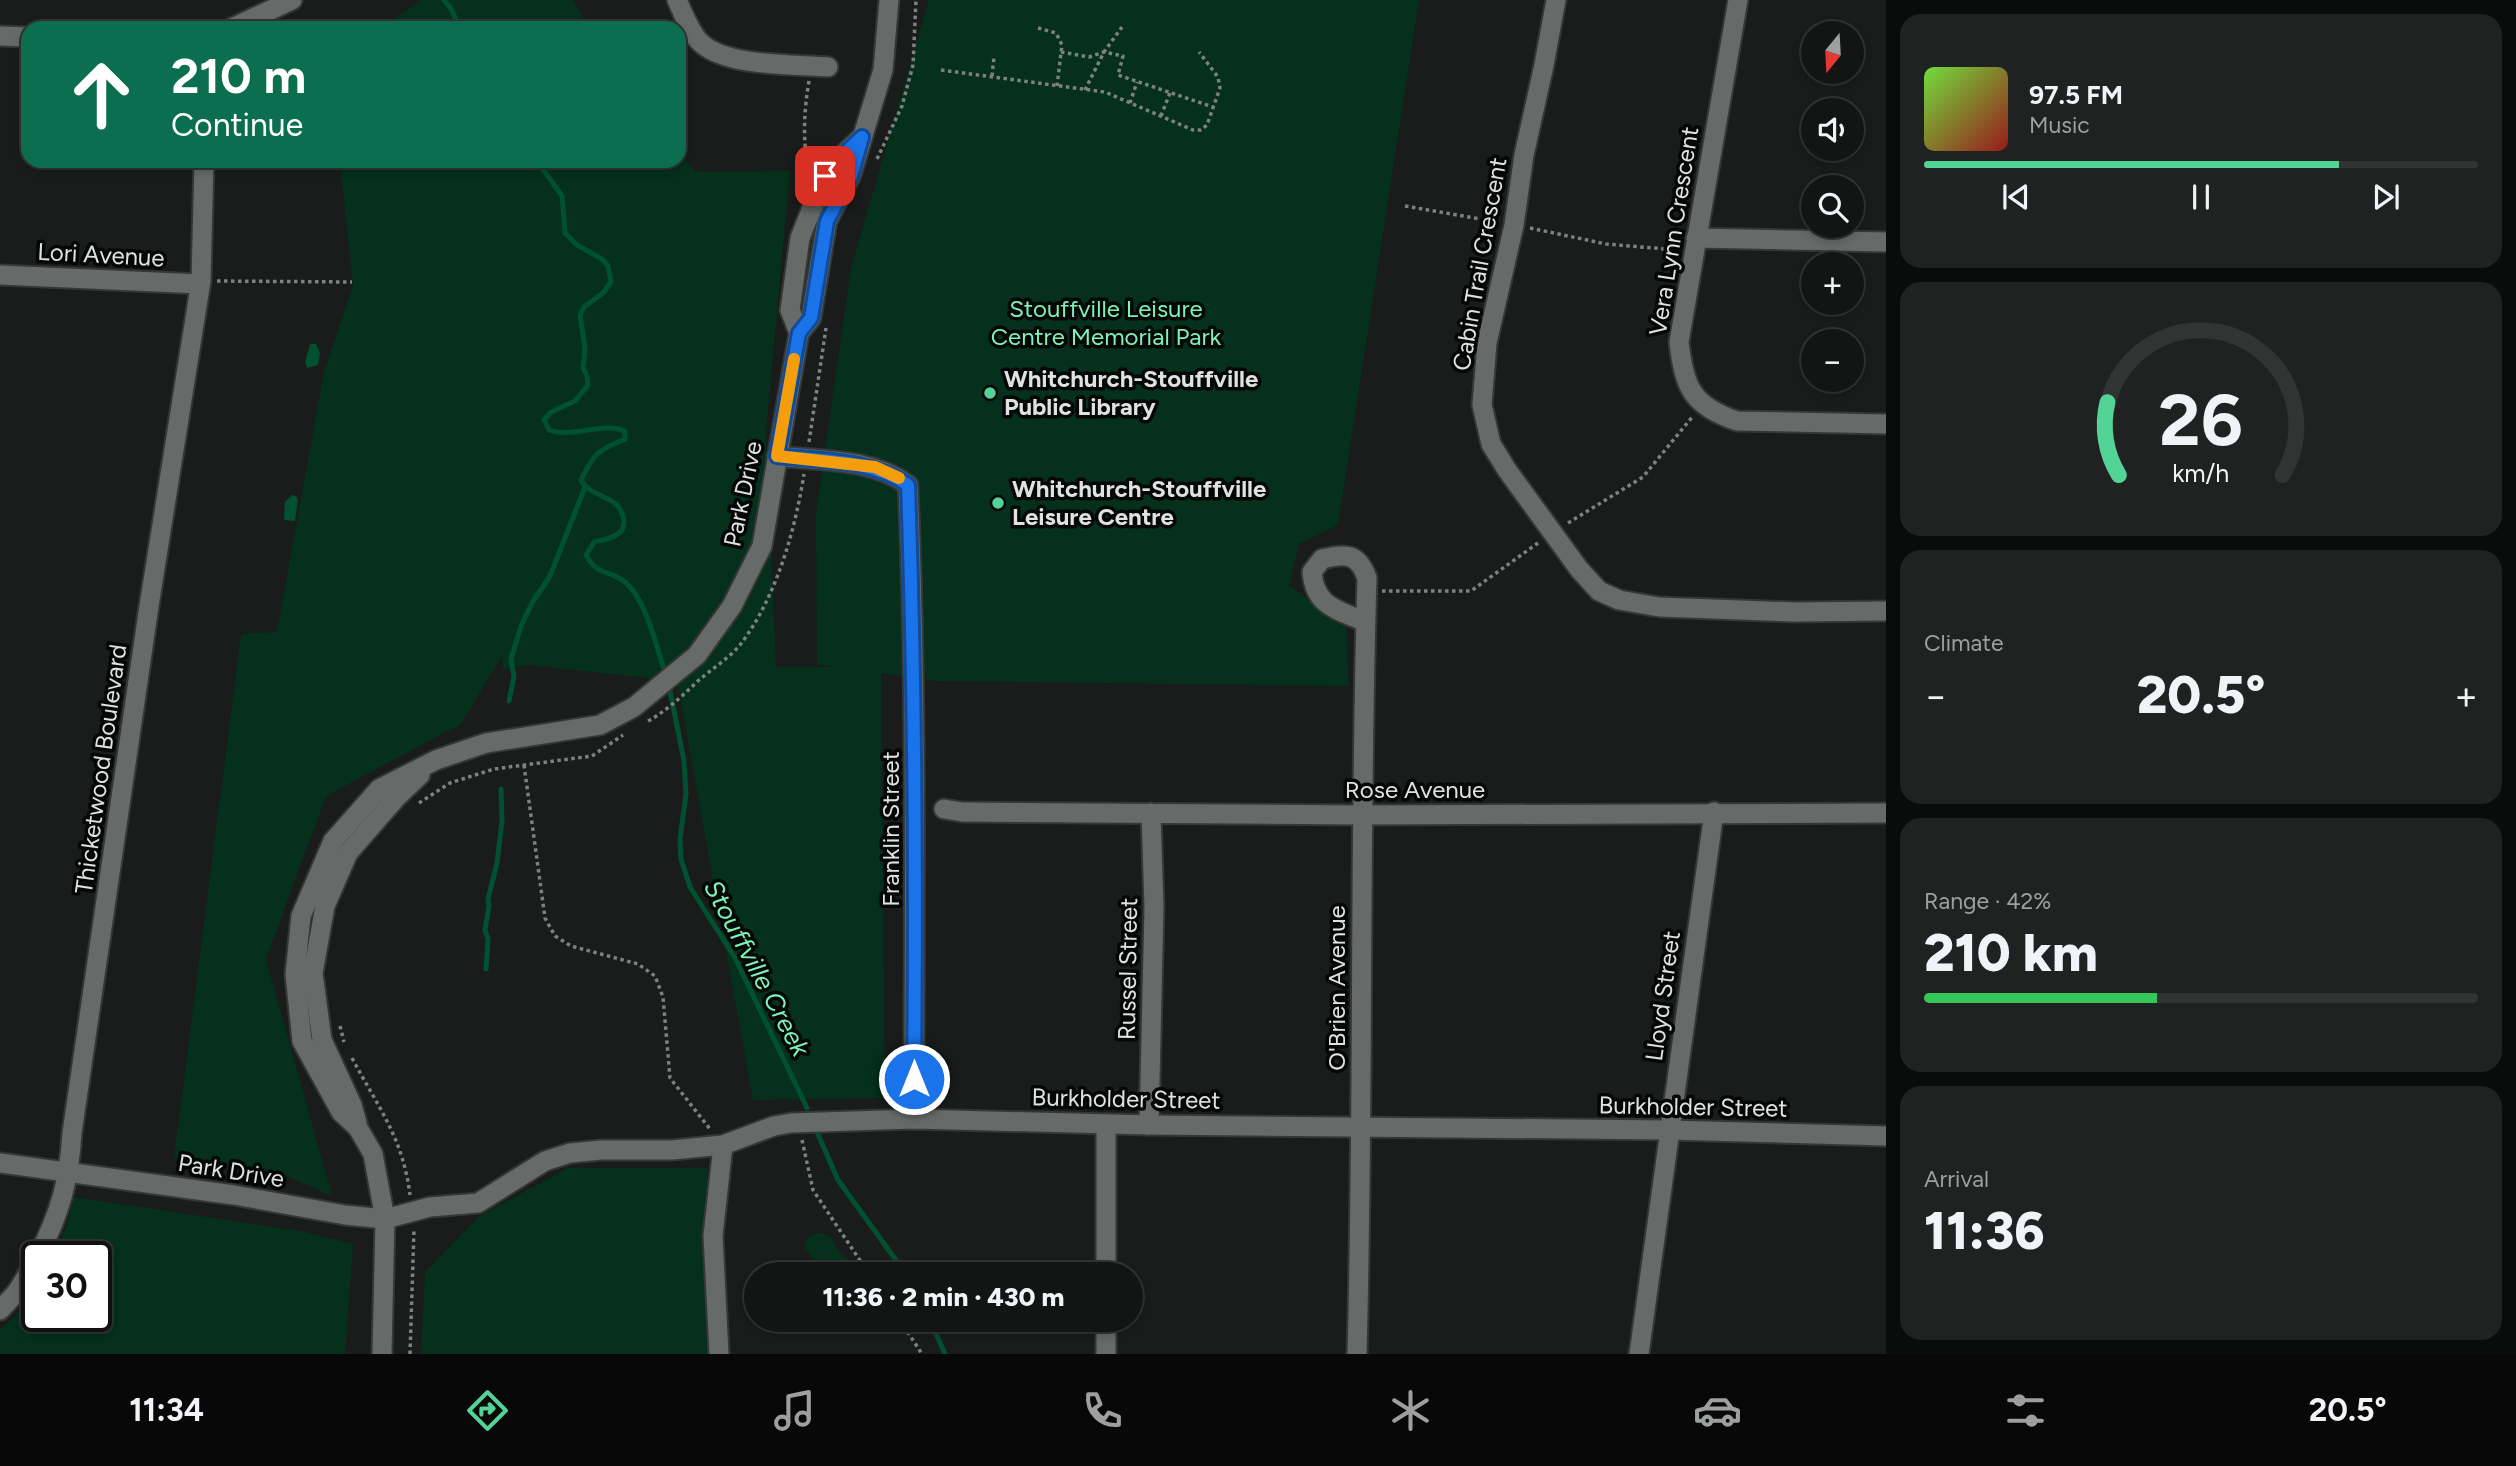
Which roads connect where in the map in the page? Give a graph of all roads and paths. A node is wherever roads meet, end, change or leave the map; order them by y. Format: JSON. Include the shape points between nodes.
{"nodes":[{"id":1,"x":292,"y":0,"type":"edge"},
{"id":2,"x":677,"y":0,"type":"edge"},
{"id":3,"x":889,"y":0,"type":"edge"},
{"id":4,"x":916,"y":0,"type":"edge"},
{"id":5,"x":1556,"y":0,"type":"edge"},
{"id":6,"x":1738,"y":0,"type":"edge"},
{"id":7,"x":247,"y":21,"type":"edge"},
{"id":8,"x":1122,"y":27,"type":"dead end"},
{"id":9,"x":1038,"y":28,"type":"dead end"},
{"id":10,"x":0,"y":36,"type":"edge"},
{"id":11,"x":21,"y":37,"type":"edge"},
{"id":12,"x":1061,"y":52,"type":"junction"},
{"id":13,"x":1104,"y":52,"type":"junction"},
{"id":14,"x":1199,"y":52,"type":"dead end"},
{"id":15,"x":994,"y":57,"type":"dead end"},
{"id":16,"x":820,"y":66,"type":"joint"},
{"id":17,"x":941,"y":70,"type":"dead end"},
{"id":18,"x":992,"y":76,"type":"junction"},
{"id":19,"x":1138,"y":81,"type":"junction"},
{"id":20,"x":1058,"y":86,"type":"junction"},
{"id":21,"x":1085,"y":90,"type":"junction"},
{"id":22,"x":1170,"y":93,"type":"junction"},
{"id":23,"x":1130,"y":103,"type":"junction"},
{"id":24,"x":1213,"y":107,"type":"junction"},
{"id":25,"x":1161,"y":116,"type":"junction"},
{"id":26,"x":862,"y":137,"type":"junction"},
{"id":27,"x":204,"y":168,"type":"edge"},
{"id":28,"x":870,"y":169,"type":"dead end"},
{"id":29,"x":825,"y":176,"type":"junction"},
{"id":30,"x":1405,"y":205,"type":"dead end"},
{"id":31,"x":1514,"y":225,"type":"junction"},
{"id":32,"x":1886,"y":242,"type":"edge"},
{"id":33,"x":1695,"y":245,"type":"junction"},
{"id":34,"x":0,"y":275,"type":"edge"},
{"id":35,"x":352,"y":282,"type":"dead end"},
{"id":36,"x":201,"y":283,"type":"junction"},
{"id":37,"x":827,"y":324,"type":"dead end"},
{"id":38,"x":799,"y":333,"type":"junction"},
{"id":39,"x":1886,"y":424,"type":"edge"},
{"id":40,"x":777,"y":456,"type":"junction"},
{"id":41,"x":806,"y":459,"type":"junction"},
{"id":42,"x":1886,"y":611,"type":"edge"},
{"id":43,"x":1366,"y":622,"type":"dead end"},
{"id":44,"x":640,"y":715,"type":"junction"},
{"id":45,"x":625,"y":733,"type":"dead end"},
{"id":46,"x":524,"y":765,"type":"junction"},
{"id":47,"x":417,"y":804,"type":"dead end"},
{"id":48,"x":944,"y":809,"type":"dead end"},
{"id":49,"x":1714,"y":812,"type":"junction"},
{"id":50,"x":1151,"y":813,"type":"junction"},
{"id":51,"x":1886,"y":813,"type":"edge"},
{"id":52,"x":1362,"y":815,"type":"junction"},
{"id":53,"x":339,"y":1021,"type":"dead end"},
{"id":54,"x":345,"y":1044,"type":"dead end"},
{"id":55,"x":350,"y":1054,"type":"dead end"},
{"id":56,"x":914,"y":1119,"type":"junction"},
{"id":57,"x":1106,"y":1124,"type":"junction"},
{"id":58,"x":1149,"y":1125,"type":"junction"},
{"id":59,"x":789,"y":1128,"type":"junction"},
{"id":60,"x":1362,"y":1128,"type":"junction"},
{"id":61,"x":1668,"y":1130,"type":"junction"},
{"id":62,"x":1886,"y":1136,"type":"edge"},
{"id":63,"x":723,"y":1145,"type":"junction"},
{"id":64,"x":0,"y":1163,"type":"edge"},
{"id":65,"x":69,"y":1173,"type":"junction"},
{"id":66,"x":412,"y":1212,"type":"junction"},
{"id":67,"x":385,"y":1219,"type":"junction"},
{"id":68,"x":46,"y":1241,"type":"edge"},
{"id":69,"x":861,"y":1262,"type":"edge"},
{"id":70,"x":1106,"y":1262,"type":"edge"},
{"id":71,"x":21,"y":1285,"type":"edge"},
{"id":72,"x":0,"y":1310,"type":"edge"},
{"id":73,"x":908,"y":1332,"type":"edge"},
{"id":74,"x":1106,"y":1332,"type":"edge"},
{"id":75,"x":382,"y":1354,"type":"edge"},
{"id":76,"x":410,"y":1354,"type":"edge"},
{"id":77,"x":719,"y":1354,"type":"edge"},
{"id":78,"x":922,"y":1354,"type":"edge"},
{"id":79,"x":1106,"y":1354,"type":"edge"},
{"id":80,"x":1357,"y":1354,"type":"edge"},
{"id":81,"x":1639,"y":1354,"type":"edge"}],
"edges":[{"from":1,"to":7,"type":"street"},
{"from":2,"to":16,"type":"street","via":[[699,41],[713,52],[730,58]]},
{"from":3,"to":26,"type":"street","name":"Park Drive","via":[[883,70]]},
{"from":4,"to":28,"type":"path","via":[[913,65],[902,106]]},
{"from":5,"to":31,"type":"street","name":"Cabin Trail Crescent"},
{"from":6,"to":33,"type":"street","name":"Vera Lynn Crescent"},
{"from":8,"to":13,"type":"path"},
{"from":9,"to":12,"type":"path","via":[[1056,33]]},
{"from":10,"to":11,"type":"street"},
{"from":12,"to":13,"type":"path","via":[[1089,57]]},
{"from":12,"to":20,"type":"path"},
{"from":13,"to":19,"type":"path","via":[[1122,56],[1118,75]]},
{"from":13,"to":21,"type":"path"},
{"from":14,"to":24,"type":"path","via":[[1218,77],[1220,89]]},
{"from":15,"to":18,"type":"path"},
{"from":16,"to":29,"type":"path","via":[[804,110],[803,138],[807,164]]},
{"from":17,"to":18,"type":"path"},
{"from":18,"to":20,"type":"path"},
{"from":19,"to":22,"type":"path"},
{"from":19,"to":23,"type":"path"},
{"from":20,"to":21,"type":"path"},
{"from":21,"to":23,"type":"path","via":[[1105,92]]},
{"from":22,"to":24,"type":"path"},
{"from":22,"to":25,"type":"path"},
{"from":23,"to":25,"type":"path"},
{"from":24,"to":25,"type":"path","via":[[1201,130]]},
{"from":26,"to":29,"type":"street","name":"Park Drive"},
{"from":26,"to":38,"type":"street","name":"Park Drive","via":[[851,176],[827,221],[811,318]]},
{"from":27,"to":36,"type":"street","name":"Thicketwood Boulevard"},
{"from":29,"to":38,"type":"street","name":"Park Drive","via":[[800,239],[790,310]]},
{"from":30,"to":31,"type":"path"},
{"from":31,"to":33,"type":"path","via":[[1606,244]]},
{"from":31,"to":42,"type":"street","name":"Cabin Trail Crescent","via":[[1487,343],[1482,405],[1491,444],[1599,591],[1619,600],[1659,607]]},
{"from":32,"to":33,"type":"street"},
{"from":33,"to":39,"type":"street","name":"Vera Lynn Crescent","via":[[1679,342],[1682,373],[1701,403],[1737,421]]},
{"from":34,"to":36,"type":"street","name":"Lori Avenue"},
{"from":35,"to":36,"type":"path"},
{"from":36,"to":65,"type":"street","name":"Thicketwood Boulevard","via":[[131,730]]},
{"from":37,"to":41,"type":"path"},
{"from":38,"to":40,"type":"street","name":"Park Drive"},
{"from":40,"to":41,"type":"street"},
{"from":40,"to":44,"type":"street","name":"Park Drive","via":[[762,546],[732,606],[697,655]]},
{"from":41,"to":44,"type":"path","via":[[798,513],[785,556],[739,646],[665,711]]},
{"from":41,"to":56,"type":"street","name":"Franklin Street","via":[[875,467],[908,485],[916,808]]},
{"from":43,"to":52,"type":"street","name":"O'Brien Avenue"},
{"from":44,"to":67,"type":"street","name":"Park Drive","via":[[486,743],[436,760],[379,789],[333,841],[301,916],[295,974],[302,1041],[341,1112],[358,1128],[373,1154]]},
{"from":45,"to":46,"type":"path","via":[[592,757]]},
{"from":46,"to":47,"type":"path","via":[[450,783]]},
{"from":46,"to":63,"type":"path","via":[[545,918],[555,936],[571,946],[638,964],[655,976],[663,997],[670,1078]]},
{"from":48,"to":50,"type":"street","name":"Rose Avenue"},
{"from":49,"to":51,"type":"street","name":"Rose Avenue"},
{"from":49,"to":52,"type":"street","name":"Rose Avenue"},
{"from":49,"to":61,"type":"street","name":"Lloyd Street"},
{"from":50,"to":52,"type":"street","name":"Rose Avenue"},
{"from":50,"to":58,"type":"street","name":"Russel Street","via":[[1154,908]]},
{"from":52,"to":60,"type":"street","name":"O'Brien Avenue"},
{"from":53,"to":54,"type":"path"},
{"from":55,"to":66,"type":"path","via":[[388,1120],[406,1166]]},
{"from":56,"to":57,"type":"street","name":"Burkholder Street"},
{"from":56,"to":59,"type":"street","name":"Burkholder Street"},
{"from":57,"to":58,"type":"street","name":"Burkholder Street"},
{"from":57,"to":70,"type":"street"},
{"from":58,"to":60,"type":"street","name":"Burkholder Street"},
{"from":59,"to":63,"type":"street","name":"Burkholder Street"},
{"from":59,"to":69,"type":"path","via":[[813,1190]]},
{"from":60,"to":61,"type":"street","name":"Burkholder Street"},
{"from":60,"to":80,"type":"street","name":"O'Brien Avenue"},
{"from":61,"to":62,"type":"street","name":"Burkholder Street"},
{"from":61,"to":81,"type":"street","name":"Lloyd Street"},
{"from":63,"to":66,"type":"street","name":"Burkholder Street","via":[[570,1153],[545,1161],[478,1203]]},
{"from":63,"to":77,"type":"street","via":[[713,1236]]},
{"from":64,"to":65,"type":"street","name":"Park Drive"},
{"from":65,"to":67,"type":"street","name":"Park Drive"},
{"from":65,"to":68,"type":"street","name":"Thicketwood Boulevard"},
{"from":66,"to":67,"type":"street","name":"Burkholder Street"},
{"from":66,"to":76,"type":"path"},
{"from":67,"to":75,"type":"street","name":"Park Drive"},
{"from":71,"to":72,"type":"street","name":"Thicketwood Boulevard"},
{"from":73,"to":78,"type":"path"},
{"from":74,"to":79,"type":"street"}]}
